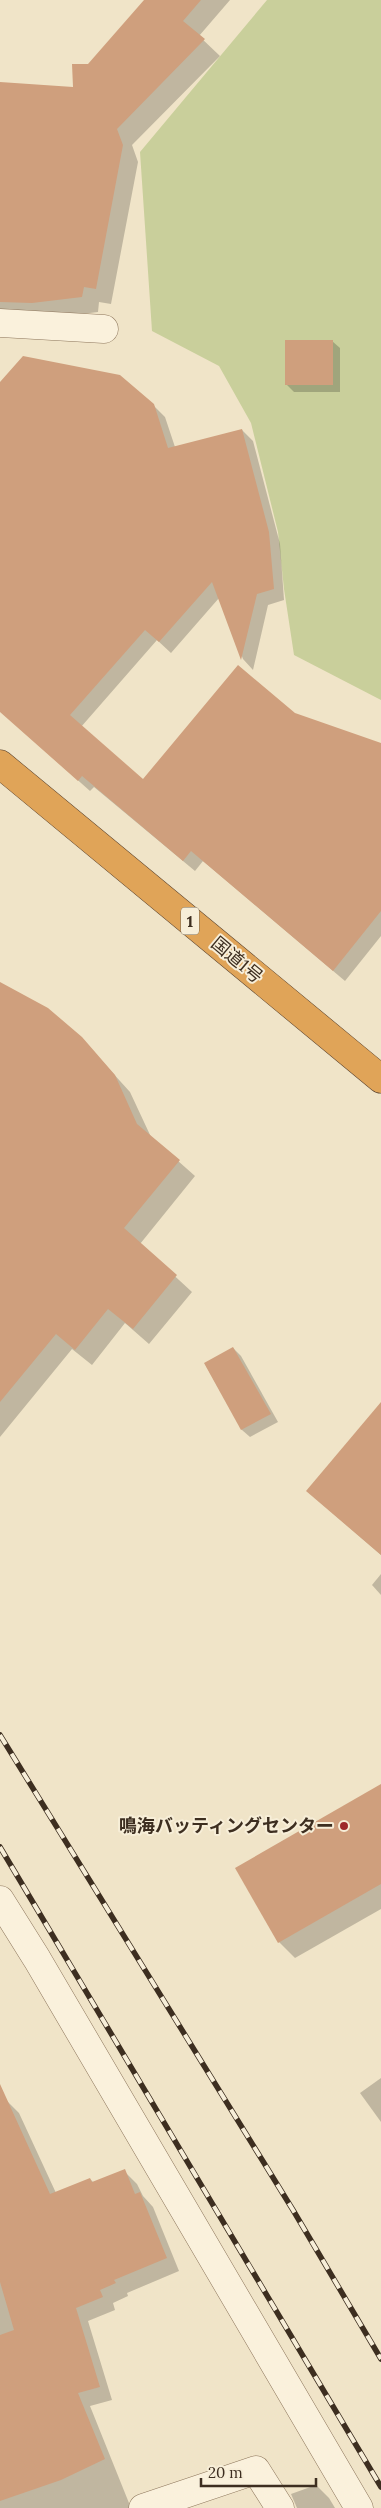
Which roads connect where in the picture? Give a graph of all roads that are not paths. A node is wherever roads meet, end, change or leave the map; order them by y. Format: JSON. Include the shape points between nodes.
{"nodes":[{"id":1,"x":0,"y":323,"type":"edge"},
{"id":2,"x":104,"y":329,"type":"dead end"},
{"id":3,"x":0,"y":764,"type":"edge"},
{"id":4,"x":381,"y":1079,"type":"edge"},
{"id":5,"x":0,"y":1900,"type":"edge"},
{"id":6,"x":142,"y":2508,"type":"edge"},
{"id":7,"x":280,"y":2508,"type":"edge"},
{"id":8,"x":359,"y":2508,"type":"edge"}],
"edges":[{"from":1,"to":2,"type":"street"},
{"from":3,"to":4,"type":"highway","name":"国道1号","number":"1"},
{"from":5,"to":8,"type":"street"},
{"from":6,"to":7,"type":"street","via":[[256,2470]]}]}
